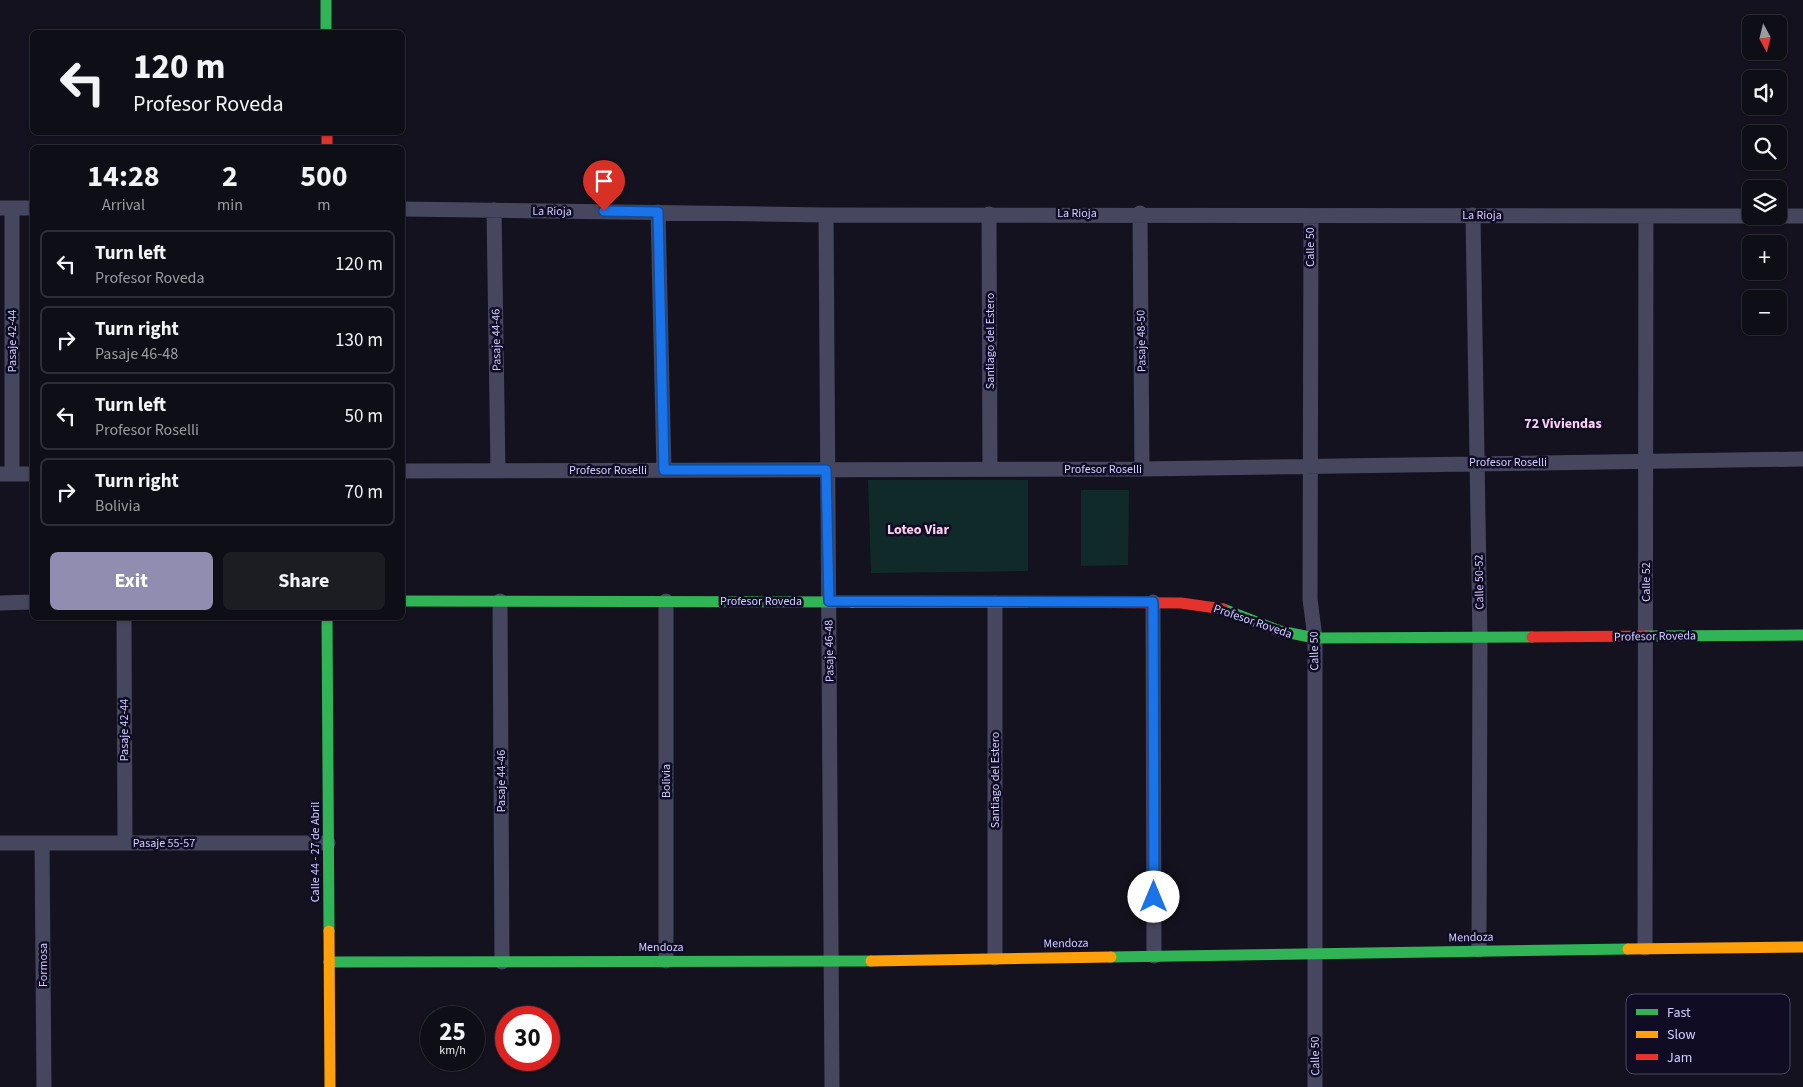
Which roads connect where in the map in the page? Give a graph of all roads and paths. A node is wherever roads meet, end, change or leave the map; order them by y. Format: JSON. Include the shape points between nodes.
{"nodes":[{"id":1,"x":326,"y":0,"type":"edge"},
{"id":2,"x":326,"y":30,"type":"edge"},
{"id":3,"x":6,"y":208,"type":"edge"},
{"id":4,"x":30,"y":208,"type":"edge"},
{"id":5,"x":405,"y":208,"type":"edge"},
{"id":6,"x":494,"y":210,"type":"junction"},
{"id":7,"x":658,"y":212,"type":"junction"},
{"id":8,"x":1140,"y":213,"type":"junction"},
{"id":9,"x":989,"y":214,"type":"junction"},
{"id":10,"x":826,"y":215,"type":"junction"},
{"id":11,"x":1472,"y":215,"type":"junction"},
{"id":12,"x":1311,"y":216,"type":"junction"},
{"id":13,"x":1646,"y":216,"type":"junction"},
{"id":14,"x":1742,"y":216,"type":"edge"},
{"id":15,"x":1787,"y":216,"type":"edge"},
{"id":16,"x":1803,"y":216,"type":"edge"},
{"id":17,"x":1803,"y":459,"type":"edge"},
{"id":18,"x":1646,"y":461,"type":"junction"},
{"id":19,"x":1476,"y":462,"type":"junction"},
{"id":20,"x":1309,"y":466,"type":"junction"},
{"id":21,"x":1142,"y":468,"type":"junction"},
{"id":22,"x":990,"y":469,"type":"junction"},
{"id":23,"x":664,"y":470,"type":"junction"},
{"id":24,"x":826,"y":470,"type":"junction"},
{"id":25,"x":405,"y":471,"type":"edge"},
{"id":26,"x":498,"y":471,"type":"junction"},
{"id":27,"x":6,"y":474,"type":"edge"},
{"id":28,"x":30,"y":474,"type":"edge"},
{"id":29,"x":405,"y":601,"type":"edge"},
{"id":30,"x":500,"y":601,"type":"junction"},
{"id":31,"x":666,"y":601,"type":"junction"},
{"id":32,"x":829,"y":601,"type":"junction"},
{"id":33,"x":30,"y":602,"type":"edge"},
{"id":34,"x":1153,"y":602,"type":"junction"},
{"id":35,"x":0,"y":603,"type":"edge"},
{"id":36,"x":995,"y":603,"type":"junction"},
{"id":37,"x":124,"y":620,"type":"edge"},
{"id":38,"x":327,"y":620,"type":"edge"},
{"id":39,"x":1803,"y":635,"type":"edge"},
{"id":40,"x":1645,"y":636,"type":"junction"},
{"id":41,"x":1315,"y":638,"type":"junction"},
{"id":42,"x":1480,"y":638,"type":"junction"},
{"id":43,"x":42,"y":842,"type":"junction"},
{"id":44,"x":0,"y":843,"type":"edge"},
{"id":45,"x":125,"y":843,"type":"junction"},
{"id":46,"x":328,"y":843,"type":"junction"},
{"id":47,"x":1803,"y":947,"type":"edge"},
{"id":48,"x":1645,"y":948,"type":"junction"},
{"id":49,"x":1479,"y":950,"type":"junction"},
{"id":50,"x":1314,"y":954,"type":"junction"},
{"id":51,"x":1154,"y":956,"type":"junction"},
{"id":52,"x":995,"y":958,"type":"junction"},
{"id":53,"x":666,"y":960,"type":"junction"},
{"id":54,"x":329,"y":962,"type":"junction"},
{"id":55,"x":502,"y":962,"type":"junction"},
{"id":56,"x":832,"y":962,"type":"junction"},
{"id":57,"x":44,"y":1087,"type":"edge"},
{"id":58,"x":330,"y":1087,"type":"edge"},
{"id":59,"x":832,"y":1087,"type":"edge"},
{"id":60,"x":1315,"y":1087,"type":"edge"}],
"edges":[{"from":1,"to":2,"type":"street"},
{"from":3,"to":4,"type":"street"},
{"from":3,"to":27,"type":"street","name":"Pasaje 42-44"},
{"from":5,"to":6,"type":"street","name":"La Rioja"},
{"from":6,"to":7,"type":"street","name":"La Rioja"},
{"from":6,"to":26,"type":"street","name":"Pasaje 44-46"},
{"from":7,"to":10,"type":"street","name":"La Rioja"},
{"from":7,"to":23,"type":"street"},
{"from":8,"to":9,"type":"street","name":"La Rioja"},
{"from":8,"to":12,"type":"street","name":"La Rioja"},
{"from":8,"to":21,"type":"street","name":"Pasaje 48-50"},
{"from":9,"to":10,"type":"street","name":"La Rioja"},
{"from":9,"to":22,"type":"street","name":"Santiago del Estero"},
{"from":10,"to":24,"type":"street","name":"Pasaje 46-48"},
{"from":11,"to":12,"type":"street","name":"La Rioja"},
{"from":11,"to":13,"type":"street","name":"La Rioja"},
{"from":11,"to":19,"type":"street","name":"Calle 50-52"},
{"from":12,"to":20,"type":"street","name":"Calle 50"},
{"from":13,"to":14,"type":"street","name":"La Rioja"},
{"from":13,"to":18,"type":"street","name":"Calle 52"},
{"from":15,"to":16,"type":"street"},
{"from":17,"to":18,"type":"street","name":"Profesor Roselli"},
{"from":18,"to":19,"type":"street","name":"Profesor Roselli"},
{"from":18,"to":40,"type":"street","name":"Calle 52"},
{"from":19,"to":20,"type":"street","name":"Profesor Roselli"},
{"from":19,"to":42,"type":"street","name":"Calle 50-52"},
{"from":20,"to":21,"type":"street","name":"Profesor Roselli"},
{"from":20,"to":41,"type":"street","name":"Calle 50","via":[[1310,599]]},
{"from":21,"to":22,"type":"street","name":"Profesor Roselli"},
{"from":22,"to":24,"type":"street","name":"Profesor Roselli"},
{"from":23,"to":24,"type":"street","name":"Profesor Roselli"},
{"from":23,"to":26,"type":"street","name":"Profesor Roselli"},
{"from":24,"to":32,"type":"street","name":"Pasaje 46-48"},
{"from":25,"to":26,"type":"street","name":"Profesor Roselli"},
{"from":27,"to":28,"type":"street"},
{"from":29,"to":30,"type":"street","name":"Profesor Roveda"},
{"from":30,"to":31,"type":"street","name":"Profesor Roveda"},
{"from":30,"to":55,"type":"street","name":"Pasaje 44-46"},
{"from":31,"to":32,"type":"street","name":"Profesor Roveda"},
{"from":31,"to":53,"type":"street","name":"Bolivia"},
{"from":32,"to":36,"type":"street","name":"Profesor Roveda"},
{"from":32,"to":56,"type":"street","name":"Pasaje 46-48"},
{"from":33,"to":35,"type":"street"},
{"from":34,"to":36,"type":"street","name":"Profesor Roveda"},
{"from":34,"to":41,"type":"street","name":"Profesor Roveda","via":[[1198,604],[1225,610],[1280,633]]},
{"from":34,"to":51,"type":"street"},
{"from":36,"to":52,"type":"street","name":"Santiago del Estero"},
{"from":37,"to":45,"type":"street","name":"Pasaje 42-44"},
{"from":38,"to":46,"type":"street","name":"Calle 44 - 27 de Abril"},
{"from":39,"to":40,"type":"street","name":"Profesor Roveda"},
{"from":40,"to":42,"type":"street","name":"Profesor Roveda"},
{"from":40,"to":48,"type":"street","name":"Calle 52"},
{"from":41,"to":42,"type":"street","name":"Profesor Roveda"},
{"from":41,"to":50,"type":"street","name":"Calle 50"},
{"from":42,"to":49,"type":"street","name":"Calle 50-52"},
{"from":43,"to":44,"type":"street","name":"Pasaje 55-57"},
{"from":43,"to":45,"type":"street","name":"Pasaje 55-57"},
{"from":43,"to":57,"type":"street","name":"Formosa"},
{"from":45,"to":46,"type":"street","name":"Pasaje 55-57"},
{"from":46,"to":54,"type":"street","name":"Calle 44 - 27 de Abril"},
{"from":47,"to":48,"type":"street","name":"Mendoza"},
{"from":48,"to":49,"type":"street","name":"Mendoza"},
{"from":49,"to":50,"type":"street","name":"Mendoza"},
{"from":50,"to":51,"type":"street","name":"Mendoza"},
{"from":50,"to":60,"type":"street","name":"Calle 50"},
{"from":51,"to":52,"type":"street","name":"Mendoza"},
{"from":52,"to":56,"type":"street","name":"Mendoza"},
{"from":53,"to":55,"type":"street","name":"Mendoza"},
{"from":53,"to":56,"type":"street","name":"Mendoza"},
{"from":54,"to":55,"type":"street","name":"Mendoza"},
{"from":54,"to":58,"type":"street","name":"Calle 44 - 27 de Abril"},
{"from":56,"to":59,"type":"street","name":"Pasaje 46-48"}]}
